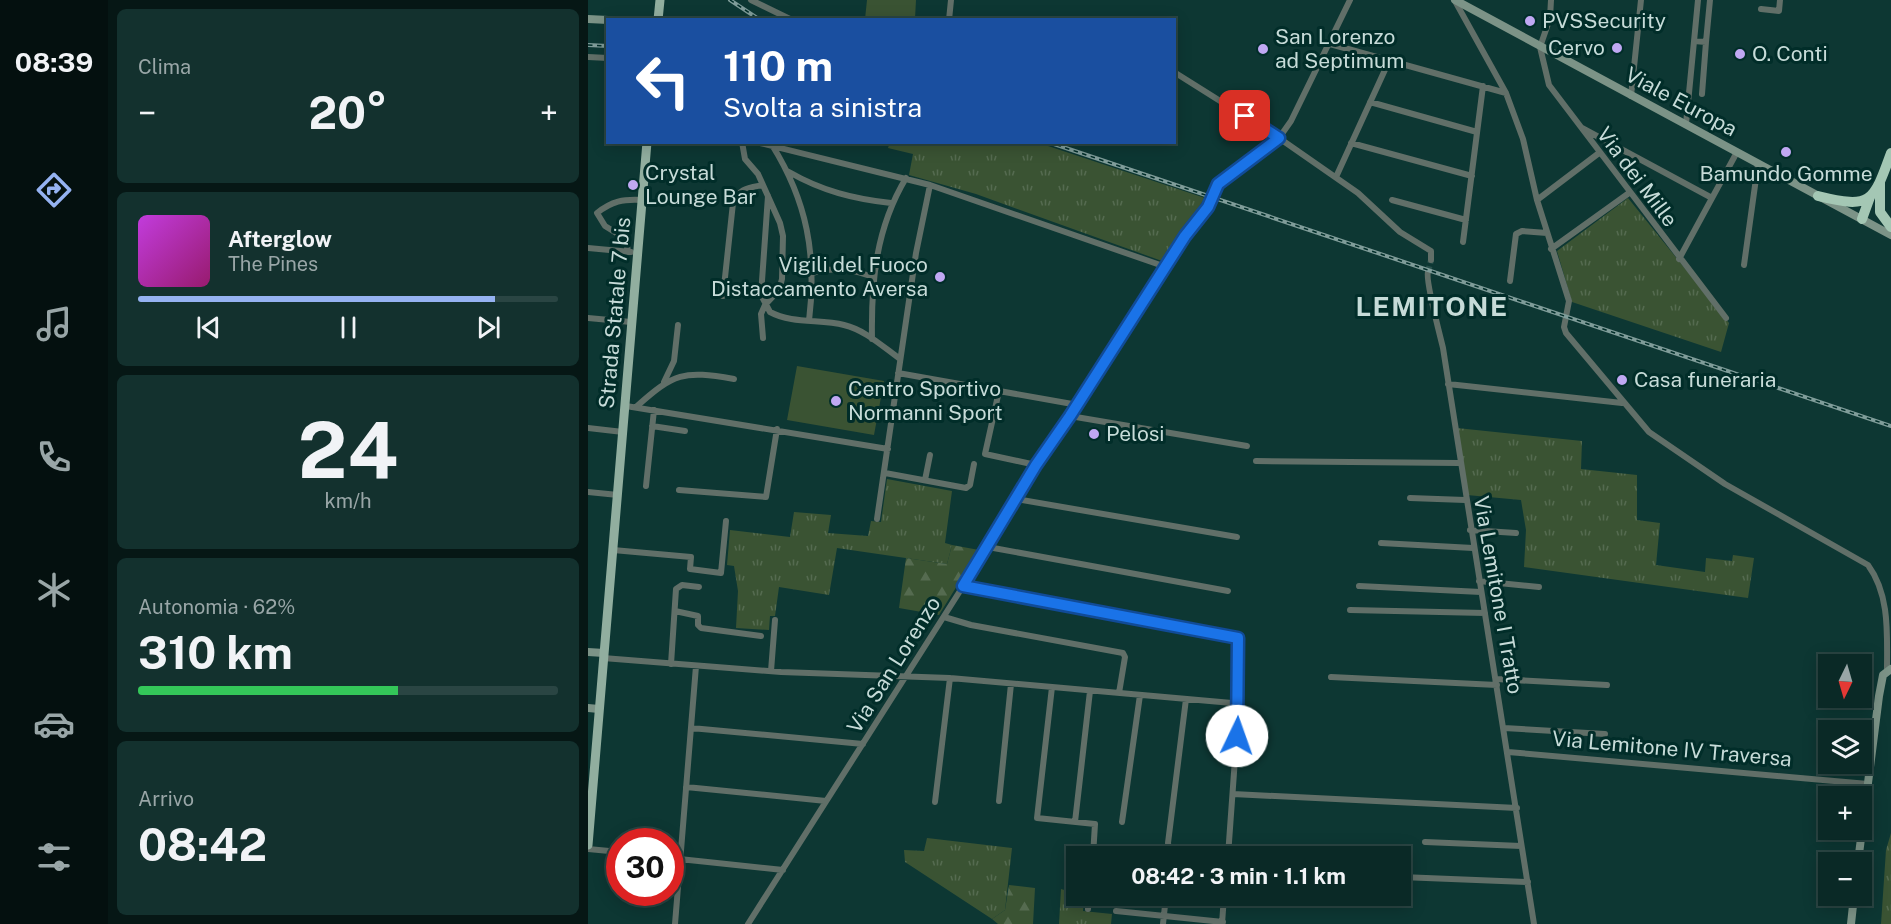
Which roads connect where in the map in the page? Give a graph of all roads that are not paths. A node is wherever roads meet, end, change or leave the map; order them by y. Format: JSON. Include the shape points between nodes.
{"nodes":[{"id":1,"x":660,"y":0,"type":"edge"},
{"id":2,"x":751,"y":0,"type":"edge"},
{"id":3,"x":951,"y":0,"type":"edge"},
{"id":4,"x":1350,"y":0,"type":"edge"},
{"id":5,"x":1454,"y":0,"type":"edge"},
{"id":6,"x":1551,"y":0,"type":"edge"},
{"id":7,"x":1641,"y":0,"type":"edge"},
{"id":8,"x":1698,"y":0,"type":"edge"},
{"id":9,"x":1710,"y":0,"type":"edge"},
{"id":10,"x":1780,"y":0,"type":"edge"},
{"id":11,"x":1761,"y":9,"type":"dead end"},
{"id":12,"x":658,"y":18,"type":"edge"},
{"id":13,"x":788,"y":18,"type":"edge"},
{"id":14,"x":949,"y":18,"type":"edge"},
{"id":15,"x":588,"y":19,"type":"edge"},
{"id":16,"x":606,"y":20,"type":"edge"},
{"id":17,"x":1694,"y":40,"type":"junction"},
{"id":18,"x":1706,"y":42,"type":"junction"},
{"id":19,"x":1330,"y":44,"type":"junction"},
{"id":20,"x":1540,"y":47,"type":"junction"},
{"id":21,"x":588,"y":57,"type":"edge"},
{"id":22,"x":606,"y":58,"type":"edge"},
{"id":23,"x":1389,"y":61,"type":"junction"},
{"id":24,"x":1176,"y":73,"type":"edge"},
{"id":25,"x":1483,"y":86,"type":"junction"},
{"id":26,"x":1506,"y":93,"type":"junction"},
{"id":27,"x":1702,"y":94,"type":"dead end"},
{"id":28,"x":1632,"y":96,"type":"junction"},
{"id":29,"x":1370,"y":102,"type":"junction"},
{"id":30,"x":1686,"y":124,"type":"junction"},
{"id":31,"x":1578,"y":126,"type":"junction"},
{"id":32,"x":1477,"y":132,"type":"junction"},
{"id":33,"x":1279,"y":138,"type":"junction"},
{"id":34,"x":1351,"y":143,"type":"junction"},
{"id":35,"x":647,"y":144,"type":"edge"},
{"id":36,"x":742,"y":144,"type":"edge"},
{"id":37,"x":767,"y":144,"type":"edge"},
{"id":38,"x":772,"y":145,"type":"junction"},
{"id":39,"x":1737,"y":152,"type":"junction"},
{"id":40,"x":1599,"y":153,"type":"junction"},
{"id":41,"x":1891,"y":153,"type":"edge"},
{"id":42,"x":1758,"y":164,"type":"junction"},
{"id":43,"x":788,"y":172,"type":"junction"},
{"id":44,"x":1472,"y":176,"type":"junction"},
{"id":45,"x":1336,"y":177,"type":"junction"},
{"id":46,"x":906,"y":178,"type":"junction"},
{"id":47,"x":764,"y":185,"type":"junction"},
{"id":48,"x":930,"y":185,"type":"junction"},
{"id":49,"x":1629,"y":193,"type":"junction"},
{"id":50,"x":768,"y":196,"type":"junction"},
{"id":51,"x":1818,"y":196,"type":"junction"},
{"id":52,"x":1712,"y":198,"type":"junction"},
{"id":53,"x":642,"y":200,"type":"junction"},
{"id":54,"x":1392,"y":200,"type":"dead end"},
{"id":55,"x":1537,"y":200,"type":"junction"},
{"id":56,"x":1874,"y":200,"type":"junction"},
{"id":57,"x":891,"y":203,"type":"junction"},
{"id":58,"x":1466,"y":220,"type":"junction"},
{"id":59,"x":1866,"y":220,"type":"junction"},
{"id":60,"x":1891,"y":227,"type":"edge"},
{"id":61,"x":1546,"y":232,"type":"junction"},
{"id":62,"x":1891,"y":235,"type":"edge"},
{"id":63,"x":1463,"y":242,"type":"dead end"},
{"id":64,"x":588,"y":248,"type":"edge"},
{"id":65,"x":1551,"y":249,"type":"junction"},
{"id":66,"x":632,"y":253,"type":"junction"},
{"id":67,"x":1679,"y":259,"type":"junction"},
{"id":68,"x":1431,"y":260,"type":"dead end"},
{"id":69,"x":1744,"y":265,"type":"dead end"},
{"id":70,"x":1166,"y":267,"type":"junction"},
{"id":71,"x":1428,"y":272,"type":"tunnel mouth"},
{"id":72,"x":813,"y":273,"type":"junction"},
{"id":73,"x":873,"y":278,"type":"junction"},
{"id":74,"x":1510,"y":281,"type":"dead end"},
{"id":75,"x":723,"y":296,"type":"dead end"},
{"id":76,"x":765,"y":305,"type":"junction"},
{"id":77,"x":588,"y":318,"type":"edge"},
{"id":78,"x":1726,"y":318,"type":"dead end"},
{"id":79,"x":809,"y":321,"type":"junction"},
{"id":80,"x":631,"y":322,"type":"junction"},
{"id":81,"x":678,"y":325,"type":"dead end"},
{"id":82,"x":763,"y":338,"type":"dead end"},
{"id":83,"x":873,"y":339,"type":"junction"},
{"id":84,"x":900,"y":359,"type":"junction"},
{"id":85,"x":898,"y":373,"type":"junction"},
{"id":86,"x":734,"y":380,"type":"dead end"},
{"id":87,"x":663,"y":384,"type":"junction"},
{"id":88,"x":1448,"y":384,"type":"junction"},
{"id":89,"x":999,"y":391,"type":"junction"},
{"id":90,"x":1622,"y":403,"type":"junction"},
{"id":91,"x":1078,"y":405,"type":"junction"},
{"id":92,"x":626,"y":406,"type":"junction"},
{"id":93,"x":636,"y":407,"type":"junction"},
{"id":94,"x":654,"y":410,"type":"junction"},
{"id":95,"x":1070,"y":416,"type":"junction"},
{"id":96,"x":652,"y":426,"type":"junction"},
{"id":97,"x":588,"y":428,"type":"edge"},
{"id":98,"x":777,"y":429,"type":"junction"},
{"id":99,"x":685,"y":431,"type":"dead end"},
{"id":100,"x":623,"y":432,"type":"junction"},
{"id":101,"x":1247,"y":446,"type":"dead end"},
{"id":102,"x":888,"y":449,"type":"junction"},
{"id":103,"x":930,"y":455,"type":"dead end"},
{"id":104,"x":1256,"y":461,"type":"dead end"},
{"id":105,"x":1460,"y":463,"type":"junction"},
{"id":106,"x":974,"y":464,"type":"dead end"},
{"id":107,"x":1036,"y":465,"type":"junction"},
{"id":108,"x":885,"y":472,"type":"junction"},
{"id":109,"x":925,"y":480,"type":"junction"},
{"id":110,"x":646,"y":486,"type":"dead end"},
{"id":111,"x":679,"y":490,"type":"dead end"},
{"id":112,"x":588,"y":492,"type":"edge"},
{"id":113,"x":618,"y":495,"type":"junction"},
{"id":114,"x":1410,"y":498,"type":"dead end"},
{"id":115,"x":1016,"y":499,"type":"junction"},
{"id":116,"x":1465,"y":500,"type":"junction"},
{"id":117,"x":877,"y":519,"type":"dead end"},
{"id":118,"x":726,"y":521,"type":"dead end"},
{"id":119,"x":1470,"y":530,"type":"junction"},
{"id":120,"x":1516,"y":533,"type":"dead end"},
{"id":121,"x":1238,"y":537,"type":"dead end"},
{"id":122,"x":1381,"y":543,"type":"dead end"},
{"id":123,"x":988,"y":547,"type":"junction"},
{"id":124,"x":1473,"y":548,"type":"junction"},
{"id":125,"x":613,"y":550,"type":"junction"},
{"id":126,"x":1479,"y":581,"type":"junction"},
{"id":127,"x":963,"y":586,"type":"junction"},
{"id":128,"x":1359,"y":586,"type":"dead end"},
{"id":129,"x":699,"y":587,"type":"dead end"},
{"id":130,"x":1539,"y":587,"type":"dead end"},
{"id":131,"x":1228,"y":591,"type":"dead end"},
{"id":132,"x":1481,"y":592,"type":"junction"},
{"id":133,"x":1350,"y":610,"type":"dead end"},
{"id":134,"x":675,"y":611,"type":"junction"},
{"id":135,"x":1485,"y":613,"type":"junction"},
{"id":136,"x":944,"y":617,"type":"junction"},
{"id":137,"x":775,"y":620,"type":"dead end"},
{"id":138,"x":761,"y":636,"type":"dead end"},
{"id":139,"x":588,"y":652,"type":"edge"},
{"id":140,"x":604,"y":656,"type":"junction"},
{"id":141,"x":671,"y":664,"type":"junction"},
{"id":142,"x":696,"y":666,"type":"junction"},
{"id":143,"x":1889,"y":670,"type":"edge"},
{"id":144,"x":771,"y":671,"type":"junction"},
{"id":145,"x":905,"y":677,"type":"junction"},
{"id":146,"x":1331,"y":677,"type":"dead end"},
{"id":147,"x":950,"y":678,"type":"junction"},
{"id":148,"x":1496,"y":682,"type":"junction"},
{"id":149,"x":1011,"y":684,"type":"junction"},
{"id":150,"x":1607,"y":685,"type":"dead end"},
{"id":151,"x":1052,"y":687,"type":"junction"},
{"id":152,"x":1090,"y":691,"type":"junction"},
{"id":153,"x":1119,"y":693,"type":"junction"},
{"id":154,"x":1140,"y":695,"type":"junction"},
{"id":155,"x":1186,"y":699,"type":"junction"},
{"id":156,"x":588,"y":708,"type":"edge"},
{"id":157,"x":599,"y":709,"type":"junction"},
{"id":158,"x":1238,"y":717,"type":"junction"},
{"id":159,"x":691,"y":728,"type":"junction"},
{"id":160,"x":1504,"y":728,"type":"junction"},
{"id":161,"x":1605,"y":734,"type":"dead end"},
{"id":162,"x":863,"y":744,"type":"junction"},
{"id":163,"x":1508,"y":752,"type":"junction"},
{"id":164,"x":591,"y":782,"type":"edge"},
{"id":165,"x":1868,"y":783,"type":"junction"},
{"id":166,"x":686,"y":787,"type":"junction"},
{"id":167,"x":1233,"y":794,"type":"junction"},
{"id":168,"x":826,"y":801,"type":"junction"},
{"id":169,"x":935,"y":801,"type":"dead end"},
{"id":170,"x":999,"y":801,"type":"dead end"},
{"id":171,"x":1517,"y":808,"type":"junction"},
{"id":172,"x":1075,"y":822,"type":"junction"},
{"id":173,"x":1122,"y":822,"type":"dead end"},
{"id":174,"x":683,"y":828,"type":"edge"},
{"id":175,"x":1425,"y":842,"type":"dead end"},
{"id":176,"x":1094,"y":846,"type":"edge"},
{"id":177,"x":1168,"y":846,"type":"edge"},
{"id":178,"x":1229,"y":846,"type":"edge"},
{"id":179,"x":1521,"y":846,"type":"junction"},
{"id":180,"x":588,"y":847,"type":"edge"},
{"id":181,"x":606,"y":850,"type":"edge"},
{"id":182,"x":1859,"y":852,"type":"edge"},
{"id":183,"x":684,"y":859,"type":"edge"},
{"id":184,"x":783,"y":870,"type":"junction"},
{"id":185,"x":1411,"y":877,"type":"edge"},
{"id":186,"x":1528,"y":882,"type":"junction"},
{"id":187,"x":677,"y":906,"type":"edge"},
{"id":188,"x":1088,"y":906,"type":"edge"},
{"id":189,"x":1165,"y":906,"type":"edge"},
{"id":190,"x":1223,"y":906,"type":"edge"},
{"id":191,"x":1853,"y":906,"type":"edge"},
{"id":192,"x":1088,"y":909,"type":"dead end"},
{"id":193,"x":1116,"y":911,"type":"dead end"},
{"id":194,"x":1164,"y":916,"type":"junction"},
{"id":195,"x":1222,"y":923,"type":"edge"},
{"id":196,"x":675,"y":924,"type":"edge"},
{"id":197,"x":748,"y":924,"type":"edge"},
{"id":198,"x":1163,"y":924,"type":"edge"},
{"id":199,"x":1534,"y":924,"type":"edge"},
{"id":200,"x":1851,"y":924,"type":"edge"}],
"edges":[{"from":1,"to":12,"type":"main road"},
{"from":2,"to":13,"type":"street"},
{"from":3,"to":14,"type":"street"},
{"from":4,"to":19,"type":"street","name":"Via San Lorenzo"},
{"from":5,"to":20,"type":"main road","name":"Viale Europa"},
{"from":5,"to":26,"type":"street"},
{"from":6,"to":20,"type":"street","via":[[1550,18]]},
{"from":7,"to":28,"type":"street"},
{"from":8,"to":17,"type":"street"},
{"from":9,"to":18,"type":"street"},
{"from":10,"to":11,"type":"street","via":[[1779,11]]},
{"from":15,"to":16,"type":"main road"},
{"from":17,"to":18,"type":"street"},
{"from":17,"to":30,"type":"street"},
{"from":18,"to":27,"type":"street"},
{"from":19,"to":23,"type":"street"},
{"from":19,"to":33,"type":"street","name":"Via San Lorenzo"},
{"from":20,"to":28,"type":"main road","name":"Viale Europa"},
{"from":20,"to":31,"type":"street","name":"Via dei Mille","via":[[1549,85]]},
{"from":21,"to":22,"type":"street"},
{"from":23,"to":25,"type":"street"},
{"from":23,"to":29,"type":"street"},
{"from":24,"to":33,"type":"street"},
{"from":25,"to":26,"type":"street"},
{"from":25,"to":32,"type":"street"},
{"from":26,"to":55,"type":"street","via":[[1523,139]]},
{"from":28,"to":30,"type":"main road","name":"Viale Europa"},
{"from":29,"to":32,"type":"street"},
{"from":29,"to":34,"type":"street"},
{"from":30,"to":39,"type":"main road","name":"Viale Europa"},
{"from":31,"to":40,"type":"street","name":"Via dei Mille"},
{"from":31,"to":52,"type":"street"},
{"from":32,"to":44,"type":"street"},
{"from":33,"to":45,"type":"street"},
{"from":33,"to":70,"type":"street","name":"Via San Lorenzo","via":[[1218,184],[1208,207]]},
{"from":34,"to":44,"type":"street"},
{"from":34,"to":45,"type":"street"},
{"from":35,"to":53,"type":"main road","name":"Strada Statale 7 bis"},
{"from":36,"to":47,"type":"street","via":[[744,159]]},
{"from":37,"to":38,"type":"street"},
{"from":38,"to":43,"type":"street"},
{"from":38,"to":46,"type":"street"},
{"from":39,"to":42,"type":"main road","name":"Viale Europa"},
{"from":39,"to":52,"type":"street"},
{"from":40,"to":49,"type":"street","name":"Via dei Mille"},
{"from":40,"to":55,"type":"street"},
{"from":41,"to":56,"type":"highway"},
{"from":42,"to":51,"type":"main road","name":"Viale Europa"},
{"from":42,"to":69,"type":"street"},
{"from":43,"to":57,"type":"street","via":[[845,196]]},
{"from":43,"to":72,"type":"street","via":[[806,226]]},
{"from":44,"to":58,"type":"street"},
{"from":45,"to":68,"type":"street","via":[[1400,232],[1431,251]]},
{"from":46,"to":48,"type":"street"},
{"from":46,"to":57,"type":"street"},
{"from":47,"to":50,"type":"street"},
{"from":47,"to":75,"type":"street","via":[[745,188],[737,193],[733,203]]},
{"from":48,"to":70,"type":"street"},
{"from":48,"to":84,"type":"street"},
{"from":49,"to":65,"type":"street"},
{"from":49,"to":67,"type":"street","name":"Via dei Mille"},
{"from":50,"to":76,"type":"street","via":[[760,295]]},
{"from":50,"to":76,"type":"street","via":[[783,236],[782,279],[779,290]]},
{"from":51,"to":56,"type":"highway","via":[[1854,204]]},
{"from":51,"to":59,"type":"main road","name":"Viale Europa"},
{"from":52,"to":67,"type":"street"},
{"from":53,"to":66,"type":"main road","name":"Strada Statale 7 bis"},
{"from":53,"to":66,"type":"street","via":[[611,202],[597,213],[605,226],[626,239]]},
{"from":54,"to":58,"type":"street"},
{"from":55,"to":61,"type":"street"},
{"from":56,"to":59,"type":"highway"},
{"from":56,"to":60,"type":"highway"},
{"from":57,"to":73,"type":"street"},
{"from":58,"to":63,"type":"street"},
{"from":59,"to":62,"type":"main road","name":"Viale Europa"},
{"from":61,"to":65,"type":"street"},
{"from":61,"to":74,"type":"street","via":[[1516,234]]},
{"from":64,"to":66,"type":"street"},
{"from":65,"to":90,"type":"street","via":[[1569,301],[1566,333]]},
{"from":66,"to":80,"type":"main road","name":"Strada Statale 7 bis"},
{"from":67,"to":78,"type":"street","name":"Via dei Mille"},
{"from":70,"to":91,"type":"street","name":"Via San Lorenzo"},
{"from":71,"to":88,"type":"street","name":"Via Lemitone I Tratto","via":[[1426,281],[1436,312]]},
{"from":72,"to":73,"type":"street","via":[[835,270]]},
{"from":72,"to":79,"type":"street"},
{"from":73,"to":83,"type":"street"},
{"from":76,"to":79,"type":"street","via":[[777,316]]},
{"from":76,"to":82,"type":"street","via":[[760,314]]},
{"from":77,"to":80,"type":"street"},
{"from":79,"to":83,"type":"street","via":[[845,325]]},
{"from":80,"to":92,"type":"main road","name":"Strada Statale 7 bis"},
{"from":81,"to":87,"type":"street","via":[[674,361]]},
{"from":83,"to":84,"type":"street"},
{"from":84,"to":85,"type":"street"},
{"from":85,"to":89,"type":"street"},
{"from":85,"to":102,"type":"street"},
{"from":86,"to":87,"type":"street","via":[[689,375]]},
{"from":87,"to":93,"type":"street"},
{"from":88,"to":90,"type":"street"},
{"from":88,"to":105,"type":"street","name":"Via Lemitone I Tratto"},
{"from":89,"to":91,"type":"street"},
{"from":89,"to":107,"type":"street","via":[[985,454]]},
{"from":90,"to":143,"type":"street","via":[[1649,432],[1707,472],[1868,565],[1881,587],[1884,602]]},
{"from":91,"to":95,"type":"street","name":"Via San Lorenzo"},
{"from":92,"to":93,"type":"street"},
{"from":92,"to":100,"type":"main road","name":"Strada Statale 7 bis"},
{"from":93,"to":94,"type":"street"},
{"from":94,"to":96,"type":"street"},
{"from":94,"to":98,"type":"street"},
{"from":95,"to":101,"type":"street"},
{"from":95,"to":107,"type":"street","name":"Via San Lorenzo"},
{"from":96,"to":99,"type":"street"},
{"from":96,"to":110,"type":"street"},
{"from":97,"to":100,"type":"street"},
{"from":98,"to":102,"type":"street"},
{"from":98,"to":111,"type":"street","via":[[766,497]]},
{"from":100,"to":113,"type":"main road","name":"Strada Statale 7 bis"},
{"from":102,"to":108,"type":"street"},
{"from":103,"to":109,"type":"street"},
{"from":104,"to":105,"type":"street"},
{"from":105,"to":116,"type":"street","name":"Via Lemitone I Tratto"},
{"from":106,"to":109,"type":"street","via":[[966,488]]},
{"from":107,"to":115,"type":"street","name":"Via San Lorenzo"},
{"from":108,"to":109,"type":"street"},
{"from":108,"to":117,"type":"street"},
{"from":112,"to":113,"type":"street"},
{"from":113,"to":125,"type":"main road","name":"Strada Statale 7 bis"},
{"from":114,"to":116,"type":"street"},
{"from":115,"to":121,"type":"street"},
{"from":115,"to":123,"type":"street","name":"Via San Lorenzo"},
{"from":116,"to":119,"type":"street","name":"Via Lemitone I Tratto"},
{"from":118,"to":125,"type":"street","via":[[721,573],[690,569],[691,557]]},
{"from":119,"to":120,"type":"street"},
{"from":119,"to":124,"type":"street","name":"Via Lemitone I Tratto"},
{"from":122,"to":124,"type":"street"},
{"from":123,"to":127,"type":"street","name":"Via San Lorenzo"},
{"from":123,"to":131,"type":"street"},
{"from":124,"to":126,"type":"street","name":"Via Lemitone I Tratto"},
{"from":125,"to":140,"type":"main road","name":"Strada Statale 7 bis"},
{"from":126,"to":130,"type":"street"},
{"from":126,"to":132,"type":"street","name":"Via Lemitone I Tratto"},
{"from":127,"to":136,"type":"street","name":"Via San Lorenzo"},
{"from":127,"to":158,"type":"street","via":[[1238,638]]},
{"from":128,"to":132,"type":"street"},
{"from":129,"to":134,"type":"street","via":[[682,585],[676,589]]},
{"from":132,"to":135,"type":"street","name":"Via Lemitone I Tratto"},
{"from":133,"to":135,"type":"street"},
{"from":134,"to":138,"type":"street","via":[[694,613],[701,628]]},
{"from":134,"to":141,"type":"street"},
{"from":135,"to":148,"type":"street","name":"Via Lemitone I Tratto"},
{"from":136,"to":145,"type":"street","name":"Via San Lorenzo"},
{"from":136,"to":153,"type":"street","via":[[1123,652]]},
{"from":137,"to":144,"type":"street"},
{"from":139,"to":140,"type":"main road"},
{"from":140,"to":141,"type":"street"},
{"from":140,"to":157,"type":"main road","name":"Strada Statale 7 bis"},
{"from":141,"to":142,"type":"street"},
{"from":142,"to":144,"type":"street"},
{"from":142,"to":159,"type":"street"},
{"from":143,"to":165,"type":"main road","via":[[1883,675],[1879,696]]},
{"from":144,"to":145,"type":"street"},
{"from":145,"to":147,"type":"street"},
{"from":145,"to":162,"type":"street","name":"Via San Lorenzo"},
{"from":146,"to":148,"type":"street"},
{"from":147,"to":149,"type":"street"},
{"from":147,"to":169,"type":"street"},
{"from":148,"to":150,"type":"street"},
{"from":148,"to":160,"type":"street","name":"Via Lemitone I Tratto"},
{"from":149,"to":151,"type":"street"},
{"from":149,"to":170,"type":"street"},
{"from":151,"to":152,"type":"street"},
{"from":151,"to":172,"type":"street","via":[[1037,818]]},
{"from":152,"to":153,"type":"street"},
{"from":152,"to":172,"type":"street"},
{"from":153,"to":154,"type":"street"},
{"from":154,"to":155,"type":"street"},
{"from":154,"to":173,"type":"street"},
{"from":155,"to":158,"type":"street","via":[[1232,703],[1238,708]]},
{"from":155,"to":177,"type":"street"},
{"from":156,"to":157,"type":"main road"},
{"from":157,"to":164,"type":"main road","name":"Strada Statale 7 bis"},
{"from":158,"to":167,"type":"street"},
{"from":159,"to":162,"type":"street"},
{"from":159,"to":166,"type":"street"},
{"from":160,"to":161,"type":"street"},
{"from":160,"to":163,"type":"street","name":"Via Lemitone I Tratto"},
{"from":162,"to":168,"type":"street","name":"Via San Lorenzo"},
{"from":163,"to":165,"type":"street","name":"Via Lemitone IV Traversa"},
{"from":163,"to":171,"type":"street","name":"Via Lemitone I Tratto"},
{"from":164,"to":180,"type":"main road","name":"Strada Statale 7 bis"},
{"from":165,"to":182,"type":"main road"},
{"from":166,"to":168,"type":"street"},
{"from":166,"to":174,"type":"street"},
{"from":167,"to":171,"type":"street"},
{"from":167,"to":178,"type":"street"},
{"from":168,"to":184,"type":"street","name":"Via San Lorenzo"},
{"from":171,"to":179,"type":"street","name":"Via Lemitone I Tratto"},
{"from":172,"to":176,"type":"street","via":[[1095,825]]},
{"from":175,"to":179,"type":"street"},
{"from":179,"to":186,"type":"street","name":"Via Lemitone I Tratto"},
{"from":180,"to":181,"type":"street"},
{"from":183,"to":184,"type":"street"},
{"from":184,"to":197,"type":"street","name":"Via San Lorenzo"},
{"from":185,"to":186,"type":"street"},
{"from":186,"to":199,"type":"street","name":"Via Lemitone I Tratto"},
{"from":187,"to":196,"type":"street"},
{"from":188,"to":192,"type":"street"},
{"from":189,"to":194,"type":"street"},
{"from":190,"to":195,"type":"street"},
{"from":191,"to":200,"type":"main road"},
{"from":193,"to":194,"type":"street"},
{"from":194,"to":195,"type":"street"},
{"from":194,"to":198,"type":"street"}]}
